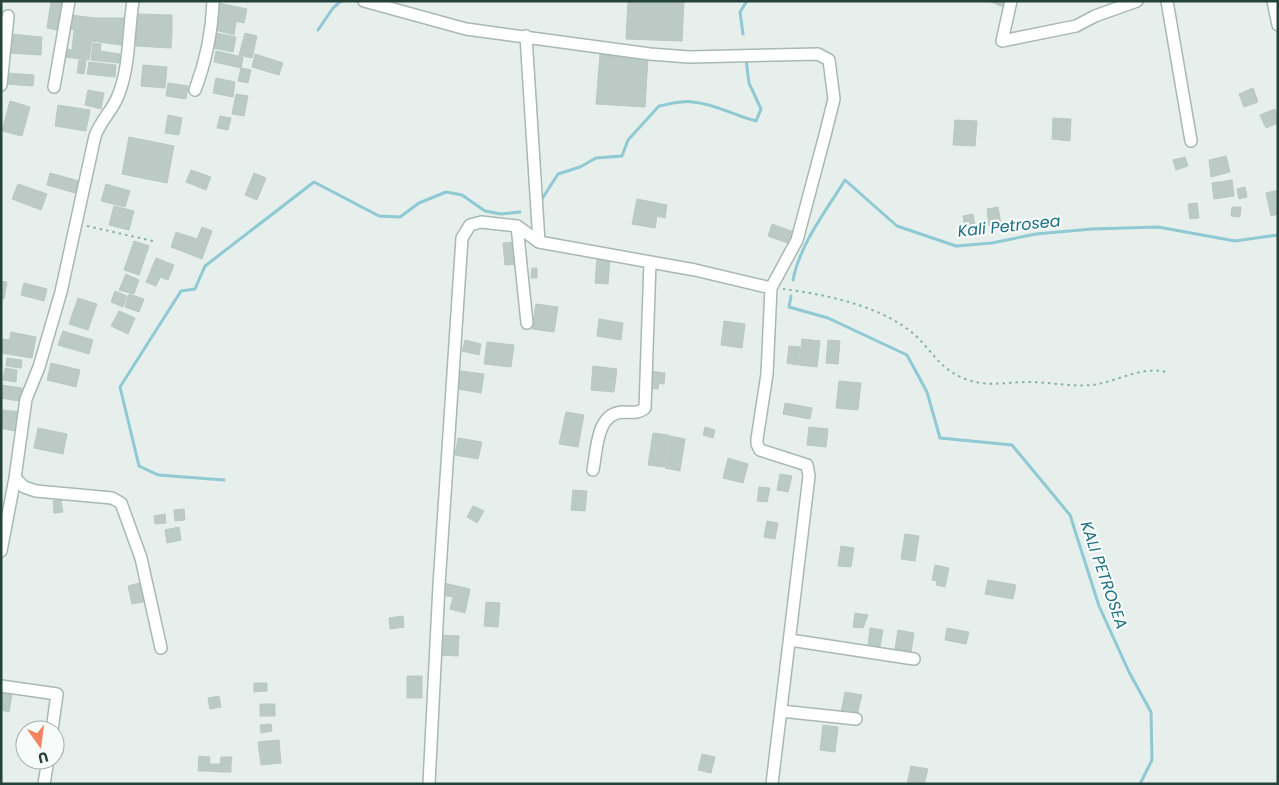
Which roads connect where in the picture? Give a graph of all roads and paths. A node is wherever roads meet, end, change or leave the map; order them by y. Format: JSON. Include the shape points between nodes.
{"nodes":[{"id":1,"x":69,"y":1,"type":"edge"},
{"id":2,"x":133,"y":1,"type":"edge"},
{"id":3,"x":213,"y":1,"type":"edge"},
{"id":4,"x":364,"y":1,"type":"edge"},
{"id":5,"x":1011,"y":1,"type":"edge"},
{"id":6,"x":1137,"y":1,"type":"edge"},
{"id":7,"x":1167,"y":1,"type":"edge"},
{"id":8,"x":1272,"y":1,"type":"edge"},
{"id":9,"x":8,"y":16,"type":"dead end"},
{"id":10,"x":1278,"y":25,"type":"edge"},
{"id":11,"x":526,"y":36,"type":"junction"},
{"id":12,"x":1,"y":85,"type":"edge"},
{"id":13,"x":54,"y":86,"type":"dead end"},
{"id":14,"x":195,"y":90,"type":"dead end"},
{"id":15,"x":1191,"y":142,"type":"dead end"},
{"id":16,"x":75,"y":223,"type":"junction"},
{"id":17,"x":517,"y":226,"type":"junction"},
{"id":18,"x":153,"y":241,"type":"dead end"},
{"id":19,"x":538,"y":242,"type":"junction"},
{"id":20,"x":650,"y":262,"type":"junction"},
{"id":21,"x":771,"y":288,"type":"junction"},
{"id":22,"x":527,"y":323,"type":"dead end"},
{"id":23,"x":1169,"y":373,"type":"dead end"},
{"id":24,"x":593,"y":470,"type":"dead end"},
{"id":25,"x":15,"y":478,"type":"junction"},
{"id":26,"x":1,"y":551,"type":"edge"},
{"id":27,"x":790,"y":640,"type":"junction"},
{"id":28,"x":161,"y":648,"type":"dead end"},
{"id":29,"x":914,"y":659,"type":"dead end"},
{"id":30,"x":1,"y":686,"type":"edge"},
{"id":31,"x":782,"y":711,"type":"junction"},
{"id":32,"x":53,"y":720,"type":"edge"},
{"id":33,"x":856,"y":720,"type":"dead end"},
{"id":34,"x":46,"y":770,"type":"edge"},
{"id":35,"x":44,"y":784,"type":"edge"},
{"id":36,"x":429,"y":784,"type":"edge"},
{"id":37,"x":772,"y":784,"type":"edge"}],
"edges":[{"from":1,"to":13,"type":"street"},
{"from":2,"to":16,"type":"street","via":[[128,57],[122,81],[118,96],[95,136]]},
{"from":3,"to":14,"type":"street","via":[[205,63]]},
{"from":4,"to":11,"type":"street","via":[[466,29]]},
{"from":5,"to":6,"type":"street","via":[[1002,41],[1076,26]]},
{"from":7,"to":15,"type":"street"},
{"from":8,"to":10,"type":"street"},
{"from":9,"to":12,"type":"street"},
{"from":11,"to":19,"type":"street"},
{"from":11,"to":21,"type":"street","via":[[650,54],[689,57],[818,54],[830,60],[834,99],[826,135],[797,240]]},
{"from":16,"to":18,"type":"path"},
{"from":16,"to":25,"type":"street","via":[[52,327],[26,399]]},
{"from":17,"to":19,"type":"street"},
{"from":17,"to":22,"type":"street"},
{"from":17,"to":36,"type":"street","via":[[474,223],[465,230],[462,238]]},
{"from":19,"to":20,"type":"street"},
{"from":20,"to":21,"type":"street"},
{"from":20,"to":24,"type":"street","via":[[645,408],[638,412],[620,412],[605,421]]},
{"from":21,"to":23,"type":"path","via":[[808,292],[893,319],[916,337],[942,367],[968,380],[986,384],[1092,385],[1144,370],[1158,369]]},
{"from":21,"to":27,"type":"street","via":[[766,374],[757,444],[766,452],[796,460],[808,468]]},
{"from":25,"to":26,"type":"street"},
{"from":25,"to":28,"type":"street","via":[[24,487],[36,491],[112,498],[121,503],[141,558]]},
{"from":27,"to":29,"type":"street"},
{"from":27,"to":31,"type":"street"},
{"from":30,"to":32,"type":"street","via":[[57,694]]},
{"from":31,"to":33,"type":"street"},
{"from":31,"to":37,"type":"street"},
{"from":34,"to":35,"type":"street"}]}
